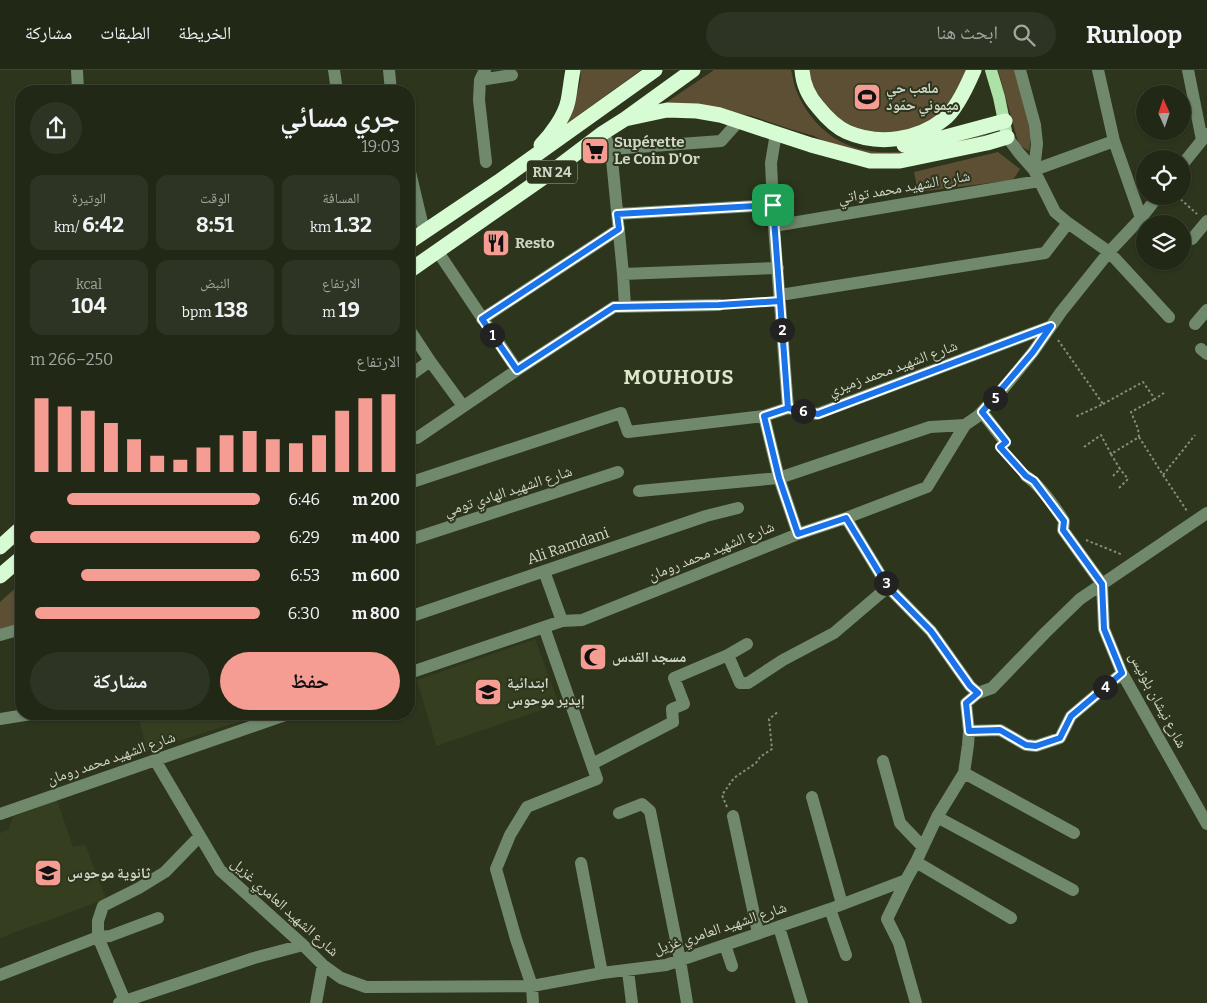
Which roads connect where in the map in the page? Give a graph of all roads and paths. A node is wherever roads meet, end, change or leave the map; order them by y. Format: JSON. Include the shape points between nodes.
{"nodes":[{"id":1,"x":77,"y":70,"type":"edge"},
{"id":2,"x":334,"y":70,"type":"edge"},
{"id":3,"x":389,"y":70,"type":"edge"},
{"id":4,"x":573,"y":70,"type":"edge"},
{"id":5,"x":655,"y":70,"type":"edge"},
{"id":6,"x":693,"y":70,"type":"edge"},
{"id":7,"x":802,"y":70,"type":"edge"},
{"id":8,"x":974,"y":70,"type":"edge"},
{"id":9,"x":991,"y":70,"type":"edge"},
{"id":10,"x":1020,"y":70,"type":"edge"},
{"id":11,"x":1098,"y":70,"type":"edge"},
{"id":12,"x":1188,"y":70,"type":"edge"},
{"id":13,"x":482,"y":75,"type":"edge"},
{"id":14,"x":512,"y":75,"type":"dead end"},
{"id":15,"x":78,"y":85,"type":"edge"},
{"id":16,"x":335,"y":85,"type":"edge"},
{"id":17,"x":390,"y":85,"type":"edge"},
{"id":18,"x":625,"y":119,"type":"junction"},
{"id":19,"x":739,"y":121,"type":"junction"},
{"id":20,"x":1006,"y":129,"type":"junction"},
{"id":21,"x":603,"y":132,"type":"junction"},
{"id":22,"x":776,"y":133,"type":"junction"},
{"id":23,"x":1204,"y":137,"type":"edge"},
{"id":24,"x":869,"y":139,"type":"junction"},
{"id":25,"x":1114,"y":141,"type":"junction"},
{"id":26,"x":611,"y":149,"type":"junction"},
{"id":27,"x":1191,"y":154,"type":"edge"},
{"id":28,"x":486,"y":162,"type":"dead end"},
{"id":29,"x":1037,"y":175,"type":"junction"},
{"id":30,"x":498,"y":182,"type":"junction"},
{"id":31,"x":415,"y":193,"type":"edge"},
{"id":32,"x":773,"y":205,"type":"junction"},
{"id":33,"x":1151,"y":205,"type":"edge"},
{"id":34,"x":1187,"y":205,"type":"edge"},
{"id":35,"x":617,"y":214,"type":"junction"},
{"id":36,"x":1140,"y":215,"type":"edge"},
{"id":37,"x":1143,"y":215,"type":"edge"},
{"id":38,"x":1207,"y":222,"type":"edge"},
{"id":39,"x":1068,"y":223,"type":"junction"},
{"id":40,"x":1136,"y":223,"type":"edge"},
{"id":41,"x":774,"y":226,"type":"junction"},
{"id":42,"x":619,"y":229,"type":"junction"},
{"id":43,"x":424,"y":231,"type":"junction"},
{"id":44,"x":415,"y":238,"type":"edge"},
{"id":45,"x":1192,"y":239,"type":"dead end"},
{"id":46,"x":438,"y":252,"type":"junction"},
{"id":47,"x":1109,"y":252,"type":"junction"},
{"id":48,"x":415,"y":267,"type":"edge"},
{"id":49,"x":778,"y":268,"type":"junction"},
{"id":50,"x":623,"y":274,"type":"junction"},
{"id":51,"x":780,"y":298,"type":"junction"},
{"id":52,"x":719,"y":305,"type":"joint"},
{"id":53,"x":625,"y":307,"type":"junction"},
{"id":54,"x":1207,"y":310,"type":"edge"},
{"id":55,"x":1170,"y":318,"type":"dead end"},
{"id":56,"x":482,"y":319,"type":"junction"},
{"id":57,"x":1194,"y":324,"type":"dead end"},
{"id":58,"x":1051,"y":326,"type":"junction"},
{"id":59,"x":415,"y":338,"type":"edge"},
{"id":60,"x":1058,"y":340,"type":"dead end"},
{"id":61,"x":430,"y":362,"type":"junction"},
{"id":62,"x":517,"y":370,"type":"junction"},
{"id":63,"x":415,"y":372,"type":"edge"},
{"id":64,"x":1164,"y":392,"type":"dead end"},
{"id":65,"x":1155,"y":399,"type":"junction"},
{"id":66,"x":1103,"y":404,"type":"junction"},
{"id":67,"x":463,"y":406,"type":"junction"},
{"id":68,"x":788,"y":408,"type":"junction"},
{"id":69,"x":982,"y":412,"type":"junction"},
{"id":70,"x":764,"y":416,"type":"junction"},
{"id":71,"x":1076,"y":417,"type":"dead end"},
{"id":72,"x":965,"y":425,"type":"junction"},
{"id":73,"x":1195,"y":435,"type":"dead end"},
{"id":74,"x":1139,"y":437,"type":"junction"},
{"id":75,"x":417,"y":438,"type":"dead end"},
{"id":76,"x":1006,"y":442,"type":"joint"},
{"id":77,"x":1084,"y":447,"type":"dead end"},
{"id":78,"x":1111,"y":454,"type":"junction"},
{"id":79,"x":1120,"y":469,"type":"junction"},
{"id":80,"x":618,"y":472,"type":"dead end"},
{"id":81,"x":1026,"y":476,"type":"joint"},
{"id":82,"x":1113,"y":476,"type":"dead end"},
{"id":83,"x":1164,"y":476,"type":"junction"},
{"id":84,"x":779,"y":478,"type":"junction"},
{"id":85,"x":415,"y":480,"type":"edge"},
{"id":86,"x":1119,"y":488,"type":"dead end"},
{"id":87,"x":639,"y":491,"type":"dead end"},
{"id":88,"x":738,"y":508,"type":"dead end"},
{"id":89,"x":1207,"y":513,"type":"edge"},
{"id":90,"x":846,"y":518,"type":"junction"},
{"id":91,"x":1195,"y":522,"type":"junction"},
{"id":92,"x":1063,"y":530,"type":"junction"},
{"id":93,"x":15,"y":533,"type":"edge"},
{"id":94,"x":798,"y":534,"type":"junction"},
{"id":95,"x":415,"y":538,"type":"edge"},
{"id":96,"x":0,"y":547,"type":"edge"},
{"id":97,"x":1137,"y":561,"type":"junction"},
{"id":98,"x":15,"y":563,"type":"edge"},
{"id":99,"x":544,"y":571,"type":"junction"},
{"id":100,"x":0,"y":576,"type":"edge"},
{"id":101,"x":1102,"y":584,"type":"junction"},
{"id":102,"x":888,"y":587,"type":"junction"},
{"id":103,"x":415,"y":615,"type":"edge"},
{"id":104,"x":562,"y":621,"type":"junction"},
{"id":105,"x":544,"y":627,"type":"junction"},
{"id":106,"x":15,"y":631,"type":"edge"},
{"id":107,"x":0,"y":635,"type":"edge"},
{"id":108,"x":747,"y":644,"type":"dead end"},
{"id":109,"x":728,"y":655,"type":"junction"},
{"id":110,"x":415,"y":671,"type":"edge"},
{"id":111,"x":1122,"y":673,"type":"junction"},
{"id":112,"x":978,"y":693,"type":"junction"},
{"id":113,"x":779,"y":711,"type":"dead end"},
{"id":114,"x":15,"y":717,"type":"edge"},
{"id":115,"x":0,"y":719,"type":"edge"},
{"id":116,"x":271,"y":720,"type":"edge"},
{"id":117,"x":969,"y":731,"type":"junction"},
{"id":118,"x":155,"y":760,"type":"junction"},
{"id":119,"x":883,"y":761,"type":"dead end"},
{"id":120,"x":592,"y":764,"type":"junction"},
{"id":121,"x":964,"y":773,"type":"junction"},
{"id":122,"x":812,"y":797,"type":"dead end"},
{"id":123,"x":619,"y":812,"type":"dead end"},
{"id":124,"x":0,"y":814,"type":"edge"},
{"id":125,"x":733,"y":816,"type":"joint"},
{"id":126,"x":937,"y":817,"type":"junction"},
{"id":127,"x":1207,"y":824,"type":"edge"},
{"id":128,"x":1074,"y":833,"type":"dead end"},
{"id":129,"x":199,"y":837,"type":"junction"},
{"id":130,"x":923,"y":847,"type":"junction"},
{"id":131,"x":916,"y":862,"type":"junction"},
{"id":132,"x":581,"y":863,"type":"dead end"},
{"id":133,"x":906,"y":880,"type":"junction"},
{"id":134,"x":1073,"y":890,"type":"dead end"},
{"id":135,"x":836,"y":906,"type":"junction"},
{"id":136,"x":158,"y":918,"type":"dead end"},
{"id":137,"x":1011,"y":918,"type":"dead end"},
{"id":138,"x":779,"y":927,"type":"junction"},
{"id":139,"x":758,"y":933,"type":"junction"},
{"id":140,"x":98,"y":937,"type":"junction"},
{"id":141,"x":303,"y":945,"type":"junction"},
{"id":142,"x":725,"y":945,"type":"junction"},
{"id":143,"x":846,"y":955,"type":"dead end"},
{"id":144,"x":680,"y":960,"type":"junction"},
{"id":145,"x":322,"y":965,"type":"junction"},
{"id":146,"x":732,"y":966,"type":"dead end"},
{"id":147,"x":628,"y":970,"type":"junction"},
{"id":148,"x":602,"y":973,"type":"junction"},
{"id":149,"x":0,"y":975,"type":"edge"},
{"id":150,"x":532,"y":986,"type":"junction"},
{"id":151,"x":122,"y":1002,"type":"edge"},
{"id":152,"x":316,"y":1003,"type":"edge"},
{"id":153,"x":533,"y":1003,"type":"edge"},
{"id":154,"x":632,"y":1003,"type":"edge"},
{"id":155,"x":687,"y":1003,"type":"edge"},
{"id":156,"x":802,"y":1003,"type":"edge"},
{"id":157,"x":916,"y":1003,"type":"edge"}],
"edges":[{"from":1,"to":15,"type":"street"},
{"from":2,"to":16,"type":"street"},
{"from":3,"to":17,"type":"street"},
{"from":4,"to":30,"type":"highway","via":[[567,104],[548,138]]},
{"from":5,"to":30,"type":"highway","number":"RN 24"},
{"from":6,"to":18,"type":"highway","number":"RN 24"},
{"from":7,"to":24,"type":"highway","via":[[810,98],[827,117],[846,132]]},
{"from":8,"to":24,"type":"highway","via":[[946,118],[909,137]]},
{"from":9,"to":20,"type":"main road"},
{"from":10,"to":29,"type":"street","via":[[1034,125]]},
{"from":11,"to":25,"type":"street"},
{"from":12,"to":23,"type":"street"},
{"from":13,"to":14,"type":"street"},
{"from":13,"to":28,"type":"street","via":[[479,100]]},
{"from":18,"to":19,"type":"highway","via":[[667,110],[697,111]]},
{"from":18,"to":21,"type":"highway","number":"RN 24"},
{"from":19,"to":22,"type":"highway"},
{"from":19,"to":26,"type":"street","via":[[721,141]]},
{"from":20,"to":22,"type":"highway","via":[[978,145],[900,161],[870,161]]},
{"from":20,"to":24,"type":"highway","via":[[912,145],[893,146]]},
{"from":20,"to":29,"type":"street","via":[[1019,153]]},
{"from":21,"to":26,"type":"street"},
{"from":21,"to":46,"type":"highway","number":"RN 24"},
{"from":22,"to":32,"type":"street","via":[[771,163]]},
{"from":23,"to":27,"type":"street"},
{"from":25,"to":29,"type":"street","name":"شارع الشهيد محمد تواتي"},
{"from":25,"to":36,"type":"street"},
{"from":26,"to":35,"type":"street"},
{"from":29,"to":39,"type":"street","via":[[1055,212]]},
{"from":29,"to":41,"type":"street","name":"شارع الشهيد محمد تواتي"},
{"from":30,"to":43,"type":"highway","number":"RN 24"},
{"from":31,"to":43,"type":"street"},
{"from":32,"to":35,"type":"street"},
{"from":32,"to":41,"type":"street"},
{"from":33,"to":37,"type":"street","name":"شارع الشهيد محمد رومان"},
{"from":34,"to":38,"type":"path"},
{"from":35,"to":42,"type":"street"},
{"from":38,"to":45,"type":"street"},
{"from":39,"to":47,"type":"street"},
{"from":39,"to":51,"type":"street","via":[[1045,253]]},
{"from":40,"to":47,"type":"street","name":"شارع الشهيد محمد رومان"},
{"from":41,"to":49,"type":"street"},
{"from":42,"to":50,"type":"street"},
{"from":42,"to":56,"type":"street"},
{"from":43,"to":44,"type":"highway","number":"RN 24"},
{"from":46,"to":48,"type":"highway","number":"RN 24"},
{"from":46,"to":56,"type":"street"},
{"from":47,"to":55,"type":"street"},
{"from":47,"to":58,"type":"street","name":"شارع الشهيد محمد رومان"},
{"from":49,"to":50,"type":"street"},
{"from":49,"to":51,"type":"street"},
{"from":50,"to":53,"type":"street"},
{"from":51,"to":52,"type":"path"},
{"from":51,"to":68,"type":"street"},
{"from":52,"to":53,"type":"street"},
{"from":53,"to":62,"type":"street","via":[[614,307]]},
{"from":54,"to":57,"type":"street"},
{"from":56,"to":62,"type":"street"},
{"from":58,"to":68,"type":"street","name":"شارع الشهيد محمد زميري","via":[[818,414]]},
{"from":58,"to":69,"type":"street","name":"شارع الشهيد محمد رومان"},
{"from":59,"to":61,"type":"street"},
{"from":60,"to":66,"type":"path"},
{"from":61,"to":63,"type":"street"},
{"from":61,"to":67,"type":"street"},
{"from":62,"to":67,"type":"street"},
{"from":64,"to":65,"type":"path"},
{"from":65,"to":66,"type":"path","via":[[1142,382]]},
{"from":65,"to":74,"type":"path","via":[[1131,412]]},
{"from":66,"to":71,"type":"path"},
{"from":67,"to":75,"type":"street"},
{"from":68,"to":70,"type":"street","name":"شارع الشهيد محمد زميري"},
{"from":69,"to":72,"type":"street","name":"شارع الشهيد محمد رومان"},
{"from":69,"to":76,"type":"street"},
{"from":70,"to":84,"type":"street"},
{"from":70,"to":85,"type":"street","name":"شارع الشهيد محمد زميري","via":[[628,432],[620,413]]},
{"from":72,"to":84,"type":"street","via":[[930,427]]},
{"from":72,"to":90,"type":"street","name":"شارع الشهيد محمد رومان","via":[[927,487]]},
{"from":73,"to":83,"type":"path"},
{"from":74,"to":78,"type":"path"},
{"from":74,"to":83,"type":"path"},
{"from":76,"to":81,"type":"path","via":[[1000,447]]},
{"from":77,"to":78,"type":"path","via":[[1101,435]]},
{"from":78,"to":79,"type":"path"},
{"from":79,"to":82,"type":"path"},
{"from":79,"to":86,"type":"path","via":[[1128,480]]},
{"from":80,"to":95,"type":"street","name":"شارع الشهيد الهادي تومي"},
{"from":81,"to":92,"type":"street","via":[[1034,481],[1060,514],[1064,521]]},
{"from":83,"to":91,"type":"path"},
{"from":84,"to":87,"type":"street"},
{"from":84,"to":94,"type":"street"},
{"from":88,"to":99,"type":"street","name":"Ali Ramdani"},
{"from":89,"to":91,"type":"street"},
{"from":90,"to":94,"type":"street","name":"شارع الشهيد محمد رومان"},
{"from":90,"to":102,"type":"street"},
{"from":91,"to":97,"type":"street"},
{"from":92,"to":97,"type":"path"},
{"from":92,"to":101,"type":"street"},
{"from":93,"to":96,"type":"highway"},
{"from":94,"to":104,"type":"street","name":"شارع الشهيد محمد رومان","via":[[582,620]]},
{"from":97,"to":101,"type":"street"},
{"from":98,"to":100,"type":"highway"},
{"from":99,"to":103,"type":"street","name":"Ali Ramdani"},
{"from":99,"to":104,"type":"street"},
{"from":101,"to":111,"type":"street","name":"شارع نيشان بلونيس","via":[[1104,629]]},
{"from":101,"to":112,"type":"street","via":[[1080,599],[992,688]]},
{"from":102,"to":109,"type":"street","via":[[834,634],[783,660],[748,683],[740,683]]},
{"from":102,"to":112,"type":"street","via":[[931,631]]},
{"from":104,"to":105,"type":"street","name":"شارع الشهيد محمد رومان"},
{"from":105,"to":110,"type":"street","name":"شارع الشهيد محمد رومان"},
{"from":105,"to":120,"type":"street"},
{"from":106,"to":107,"type":"street"},
{"from":108,"to":109,"type":"street"},
{"from":109,"to":120,"type":"street","via":[[674,678],[684,704],[672,708],[673,722]]},
{"from":111,"to":117,"type":"street","via":[[1071,716],[1060,738],[1036,746],[1026,745],[1000,730]]},
{"from":111,"to":127,"type":"street","name":"شارع نيشان بلونيس"},
{"from":112,"to":117,"type":"street","via":[[966,703]]},
{"from":113,"to":125,"type":"path","via":[[769,719],[772,749],[734,778],[722,795]]},
{"from":114,"to":115,"type":"street"},
{"from":116,"to":118,"type":"street","name":"شارع الشهيد محمد رومان"},
{"from":117,"to":121,"type":"street"},
{"from":118,"to":124,"type":"street","name":"شارع الشهيد محمد رومان"},
{"from":118,"to":129,"type":"street","name":"شارع الشهيد العامري غزيل"},
{"from":119,"to":130,"type":"street","via":[[900,823]]},
{"from":120,"to":150,"type":"street","via":[[597,779],[527,807],[510,835],[496,869]]},
{"from":121,"to":126,"type":"street"},
{"from":121,"to":128,"type":"street"},
{"from":122,"to":135,"type":"street"},
{"from":123,"to":144,"type":"street","via":[[642,804],[650,812]]},
{"from":125,"to":139,"type":"street"},
{"from":126,"to":130,"type":"street"},
{"from":126,"to":134,"type":"street"},
{"from":129,"to":140,"type":"street","via":[[165,872],[103,906],[98,921]]},
{"from":129,"to":141,"type":"street","name":"شارع الشهيد العامري غزيل","via":[[220,870]]},
{"from":130,"to":131,"type":"street"},
{"from":131,"to":133,"type":"street"},
{"from":131,"to":137,"type":"street"},
{"from":132,"to":148,"type":"street"},
{"from":133,"to":135,"type":"street","name":"شارع الشهيد العامري غزيل"},
{"from":133,"to":157,"type":"street","via":[[887,919],[899,943]]},
{"from":135,"to":138,"type":"street","name":"شارع الشهيد العامري غزيل"},
{"from":135,"to":143,"type":"street"},
{"from":136,"to":140,"type":"street","via":[[110,936]]},
{"from":138,"to":139,"type":"street","name":"شارع الشهيد العامري غزيل"},
{"from":138,"to":156,"type":"street"},
{"from":139,"to":142,"type":"street","name":"شارع الشهيد العامري غزيل"},
{"from":140,"to":149,"type":"street"},
{"from":140,"to":151,"type":"street"},
{"from":141,"to":145,"type":"street","name":"شارع الشهيد العامري غزيل"},
{"from":141,"to":151,"type":"street"},
{"from":142,"to":144,"type":"street","name":"شارع الشهيد العامري غزيل"},
{"from":142,"to":146,"type":"street"},
{"from":144,"to":147,"type":"street","name":"شارع الشهيد العامري غزيل"},
{"from":144,"to":155,"type":"street"},
{"from":145,"to":150,"type":"street","name":"شارع الشهيد العامري غزيل","via":[[341,978],[366,987]]},
{"from":145,"to":152,"type":"street"},
{"from":147,"to":148,"type":"street","name":"شارع الشهيد العامري غزيل"},
{"from":147,"to":154,"type":"street"},
{"from":148,"to":150,"type":"street","name":"شارع الشهيد العامري غزيل"},
{"from":150,"to":153,"type":"street"}]}
